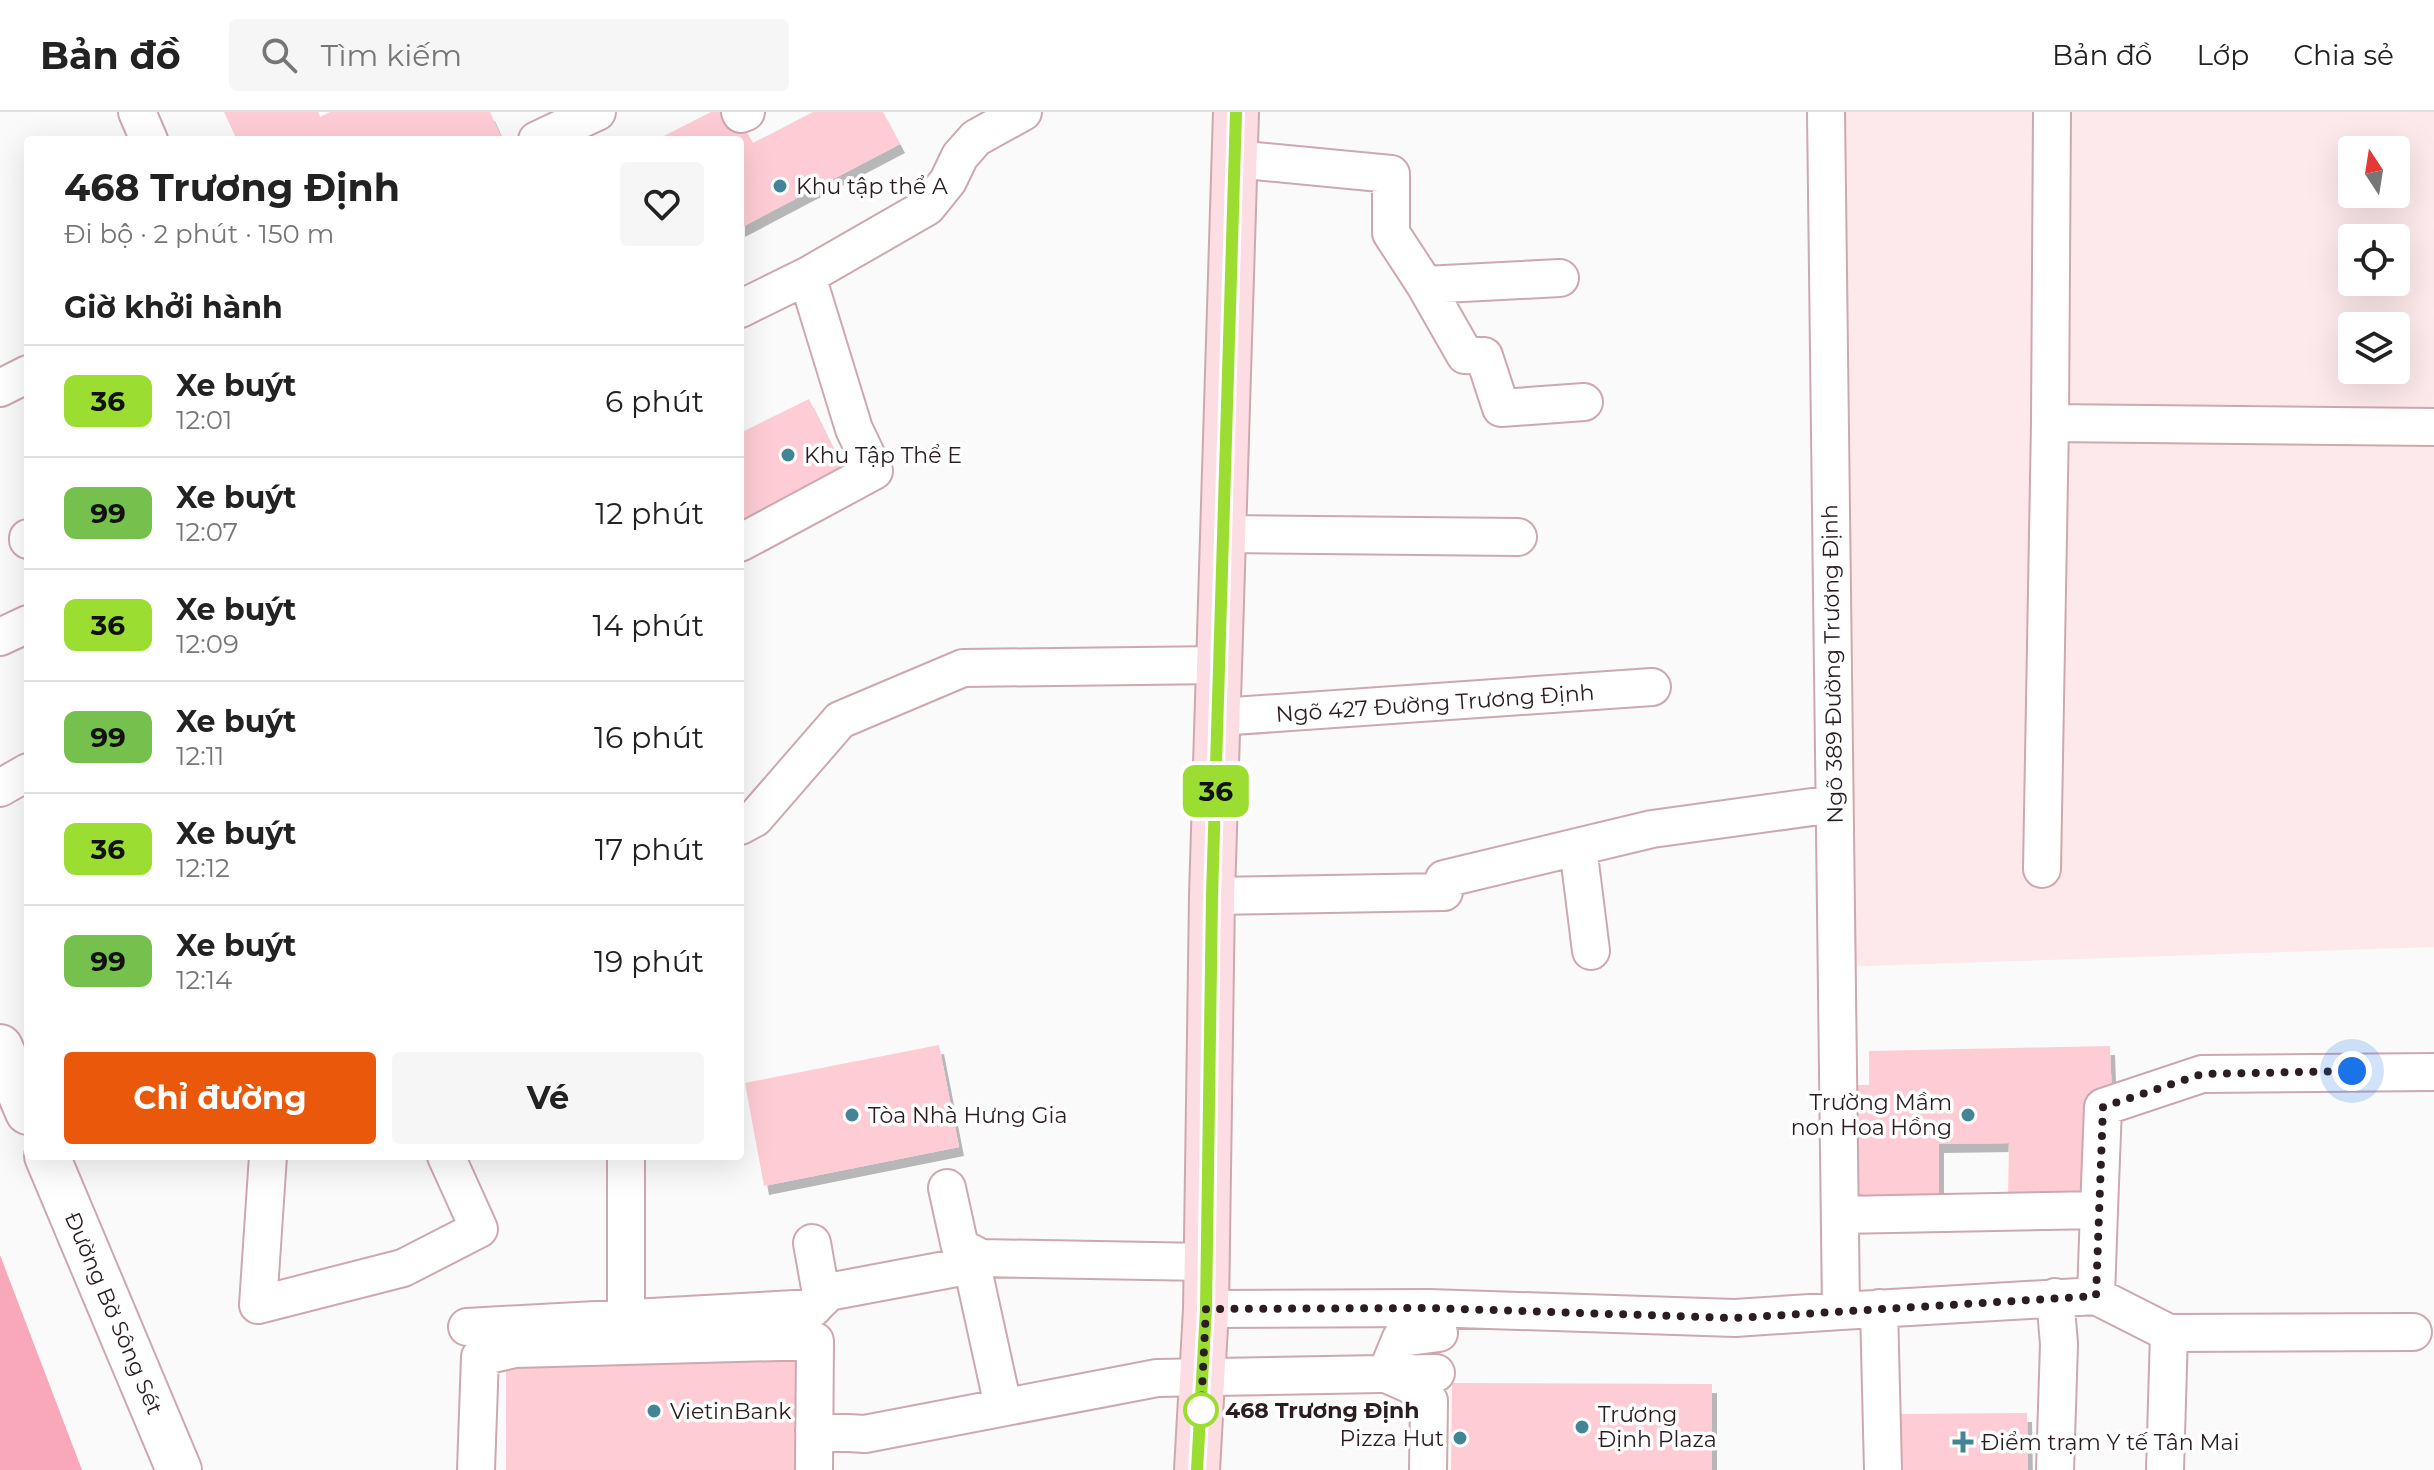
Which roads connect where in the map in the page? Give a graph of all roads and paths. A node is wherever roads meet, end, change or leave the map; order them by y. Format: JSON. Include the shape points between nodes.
{"nodes":[{"id":1,"x":137,"y":112,"type":"edge"},
{"id":2,"x":522,"y":112,"type":"edge"},
{"id":3,"x":597,"y":112,"type":"edge"},
{"id":4,"x":1023,"y":112,"type":"edge"},
{"id":5,"x":1236,"y":112,"type":"edge"},
{"id":6,"x":1826,"y":112,"type":"edge"},
{"id":7,"x":2052,"y":112,"type":"edge"},
{"id":8,"x":972,"y":125,"type":"edge"},
{"id":9,"x":147,"y":136,"type":"edge"},
{"id":10,"x":530,"y":136,"type":"edge"},
{"id":11,"x":546,"y":136,"type":"edge"},
{"id":12,"x":1234,"y":159,"type":"junction"},
{"id":13,"x":807,"y":276,"type":"junction"},
{"id":14,"x":1560,"y":278,"type":"dead end"},
{"id":15,"x":1425,"y":285,"type":"junction"},
{"id":16,"x":744,"y":307,"type":"edge"},
{"id":17,"x":1584,"y":402,"type":"dead end"},
{"id":18,"x":2050,"y":423,"type":"junction"},
{"id":19,"x":2434,"y":427,"type":"edge"},
{"id":20,"x":1224,"y":534,"type":"junction"},
{"id":21,"x":1518,"y":537,"type":"dead end"},
{"id":22,"x":744,"y":541,"type":"edge"},
{"id":23,"x":24,"y":626,"type":"edge"},
{"id":24,"x":0,"y":637,"type":"edge"},
{"id":25,"x":1220,"y":665,"type":"junction"},
{"id":26,"x":1652,"y":687,"type":"dead end"},
{"id":27,"x":1219,"y":717,"type":"junction"},
{"id":28,"x":24,"y":774,"type":"edge"},
{"id":29,"x":0,"y":788,"type":"edge"},
{"id":30,"x":1834,"y":804,"type":"junction"},
{"id":31,"x":744,"y":824,"type":"edge"},
{"id":32,"x":1578,"y":847,"type":"junction"},
{"id":33,"x":2042,"y":869,"type":"dead end"},
{"id":34,"x":1212,"y":896,"type":"junction"},
{"id":35,"x":1591,"y":951,"type":"dead end"},
{"id":36,"x":0,"y":1047,"type":"edge"},
{"id":37,"x":2434,"y":1072,"type":"edge"},
{"id":38,"x":24,"y":1103,"type":"edge"},
{"id":39,"x":49,"y":1160,"type":"edge"},
{"id":40,"x":268,"y":1160,"type":"edge"},
{"id":41,"x":448,"y":1160,"type":"edge"},
{"id":42,"x":626,"y":1160,"type":"edge"},
{"id":43,"x":947,"y":1188,"type":"dead end"},
{"id":44,"x":2099,"y":1210,"type":"junction"},
{"id":45,"x":1840,"y":1215,"type":"junction"},
{"id":46,"x":812,"y":1243,"type":"dead end"},
{"id":47,"x":1206,"y":1262,"type":"junction"},
{"id":48,"x":2096,"y":1296,"type":"junction"},
{"id":49,"x":2055,"y":1297,"type":"junction"},
{"id":50,"x":822,"y":1299,"type":"junction"},
{"id":51,"x":1879,"y":1308,"type":"junction"},
{"id":52,"x":1206,"y":1309,"type":"junction"},
{"id":53,"x":1841,"y":1311,"type":"junction"},
{"id":54,"x":626,"y":1318,"type":"junction"},
{"id":55,"x":467,"y":1327,"type":"dead end"},
{"id":56,"x":2413,"y":1332,"type":"dead end"},
{"id":57,"x":1439,"y":1333,"type":"dead end"},
{"id":58,"x":2169,"y":1333,"type":"junction"},
{"id":59,"x":1436,"y":1373,"type":"dead end"},
{"id":60,"x":1386,"y":1374,"type":"junction"},
{"id":61,"x":1203,"y":1378,"type":"junction"},
{"id":62,"x":1003,"y":1406,"type":"junction"},
{"id":63,"x":814,"y":1431,"type":"junction"},
{"id":64,"x":179,"y":1470,"type":"edge"},
{"id":65,"x":476,"y":1470,"type":"edge"},
{"id":66,"x":814,"y":1470,"type":"edge"},
{"id":67,"x":1197,"y":1470,"type":"edge"},
{"id":68,"x":1428,"y":1470,"type":"edge"},
{"id":69,"x":1883,"y":1470,"type":"edge"},
{"id":70,"x":2055,"y":1470,"type":"edge"},
{"id":71,"x":2165,"y":1470,"type":"edge"}],
"edges":[{"from":1,"to":9,"type":"lane"},
{"from":2,"to":10,"type":"lane"},
{"from":3,"to":11,"type":"lane"},
{"from":4,"to":8,"type":"lane"},
{"from":5,"to":12,"type":"main road"},
{"from":6,"to":30,"type":"lane","name":"Ngõ 389 Đường Trương Định"},
{"from":7,"to":18,"type":"lane"},
{"from":8,"to":13,"type":"lane","via":[[948,181],[927,207]]},
{"from":12,"to":15,"type":"lane","via":[[1391,174],[1391,233]]},
{"from":12,"to":20,"type":"main road"},
{"from":13,"to":16,"type":"lane"},
{"from":13,"to":22,"type":"lane","via":[[854,429],[874,471]]},
{"from":14,"to":15,"type":"lane"},
{"from":15,"to":17,"type":"lane","via":[[1465,355],[1484,356],[1501,408]]},
{"from":18,"to":19,"type":"lane"},
{"from":18,"to":33,"type":"lane"},
{"from":20,"to":21,"type":"lane"},
{"from":20,"to":25,"type":"main road"},
{"from":23,"to":24,"type":"lane"},
{"from":25,"to":27,"type":"main road"},
{"from":25,"to":31,"type":"lane","via":[[963,668],[840,720],[755,818]]},
{"from":26,"to":27,"type":"lane","name":"Ngõ 427 Đường Trương Định"},
{"from":27,"to":34,"type":"main road"},
{"from":28,"to":29,"type":"lane"},
{"from":30,"to":32,"type":"lane","via":[[1652,829]]},
{"from":30,"to":45,"type":"lane","name":"Ngõ 389 Đường Trương Định"},
{"from":32,"to":34,"type":"lane","via":[[1444,879],[1444,892]]},
{"from":32,"to":35,"type":"lane"},
{"from":34,"to":47,"type":"main road"},
{"from":36,"to":38,"type":"street"},
{"from":37,"to":44,"type":"lane","via":[[2202,1074],[2117,1101],[2103,1107]]},
{"from":39,"to":64,"type":"street","name":"Đường Bờ Sông Sét"},
{"from":40,"to":41,"type":"lane","via":[[258,1305],[403,1268],[479,1229]]},
{"from":42,"to":54,"type":"lane"},
{"from":43,"to":47,"type":"lane","via":[[960,1247],[981,1258]]},
{"from":44,"to":45,"type":"lane"},
{"from":44,"to":48,"type":"lane"},
{"from":45,"to":53,"type":"lane","name":"Ngõ 389 Đường Trương Định"},
{"from":46,"to":50,"type":"lane"},
{"from":47,"to":52,"type":"main road"},
{"from":48,"to":49,"type":"lane"},
{"from":48,"to":58,"type":"lane"},
{"from":49,"to":51,"type":"lane"},
{"from":49,"to":70,"type":"lane"},
{"from":50,"to":54,"type":"lane","via":[[813,1308]]},
{"from":50,"to":62,"type":"lane","via":[[828,1292],[972,1265]]},
{"from":51,"to":53,"type":"lane"},
{"from":51,"to":69,"type":"lane"},
{"from":52,"to":53,"type":"lane","via":[[1429,1308],[1735,1318]]},
{"from":52,"to":61,"type":"main road"},
{"from":54,"to":55,"type":"lane"},
{"from":56,"to":58,"type":"lane"},
{"from":57,"to":60,"type":"lane","via":[[1401,1338]]},
{"from":58,"to":71,"type":"lane"},
{"from":59,"to":60,"type":"lane"},
{"from":60,"to":61,"type":"lane"},
{"from":60,"to":68,"type":"lane","via":[[1429,1401]]},
{"from":61,"to":62,"type":"lane","via":[[1157,1378]]},
{"from":61,"to":67,"type":"main road"},
{"from":62,"to":63,"type":"lane","via":[[865,1434]]},
{"from":63,"to":65,"type":"lane","via":[[815,1341],[515,1349],[480,1357]]},
{"from":63,"to":66,"type":"lane"}]}
